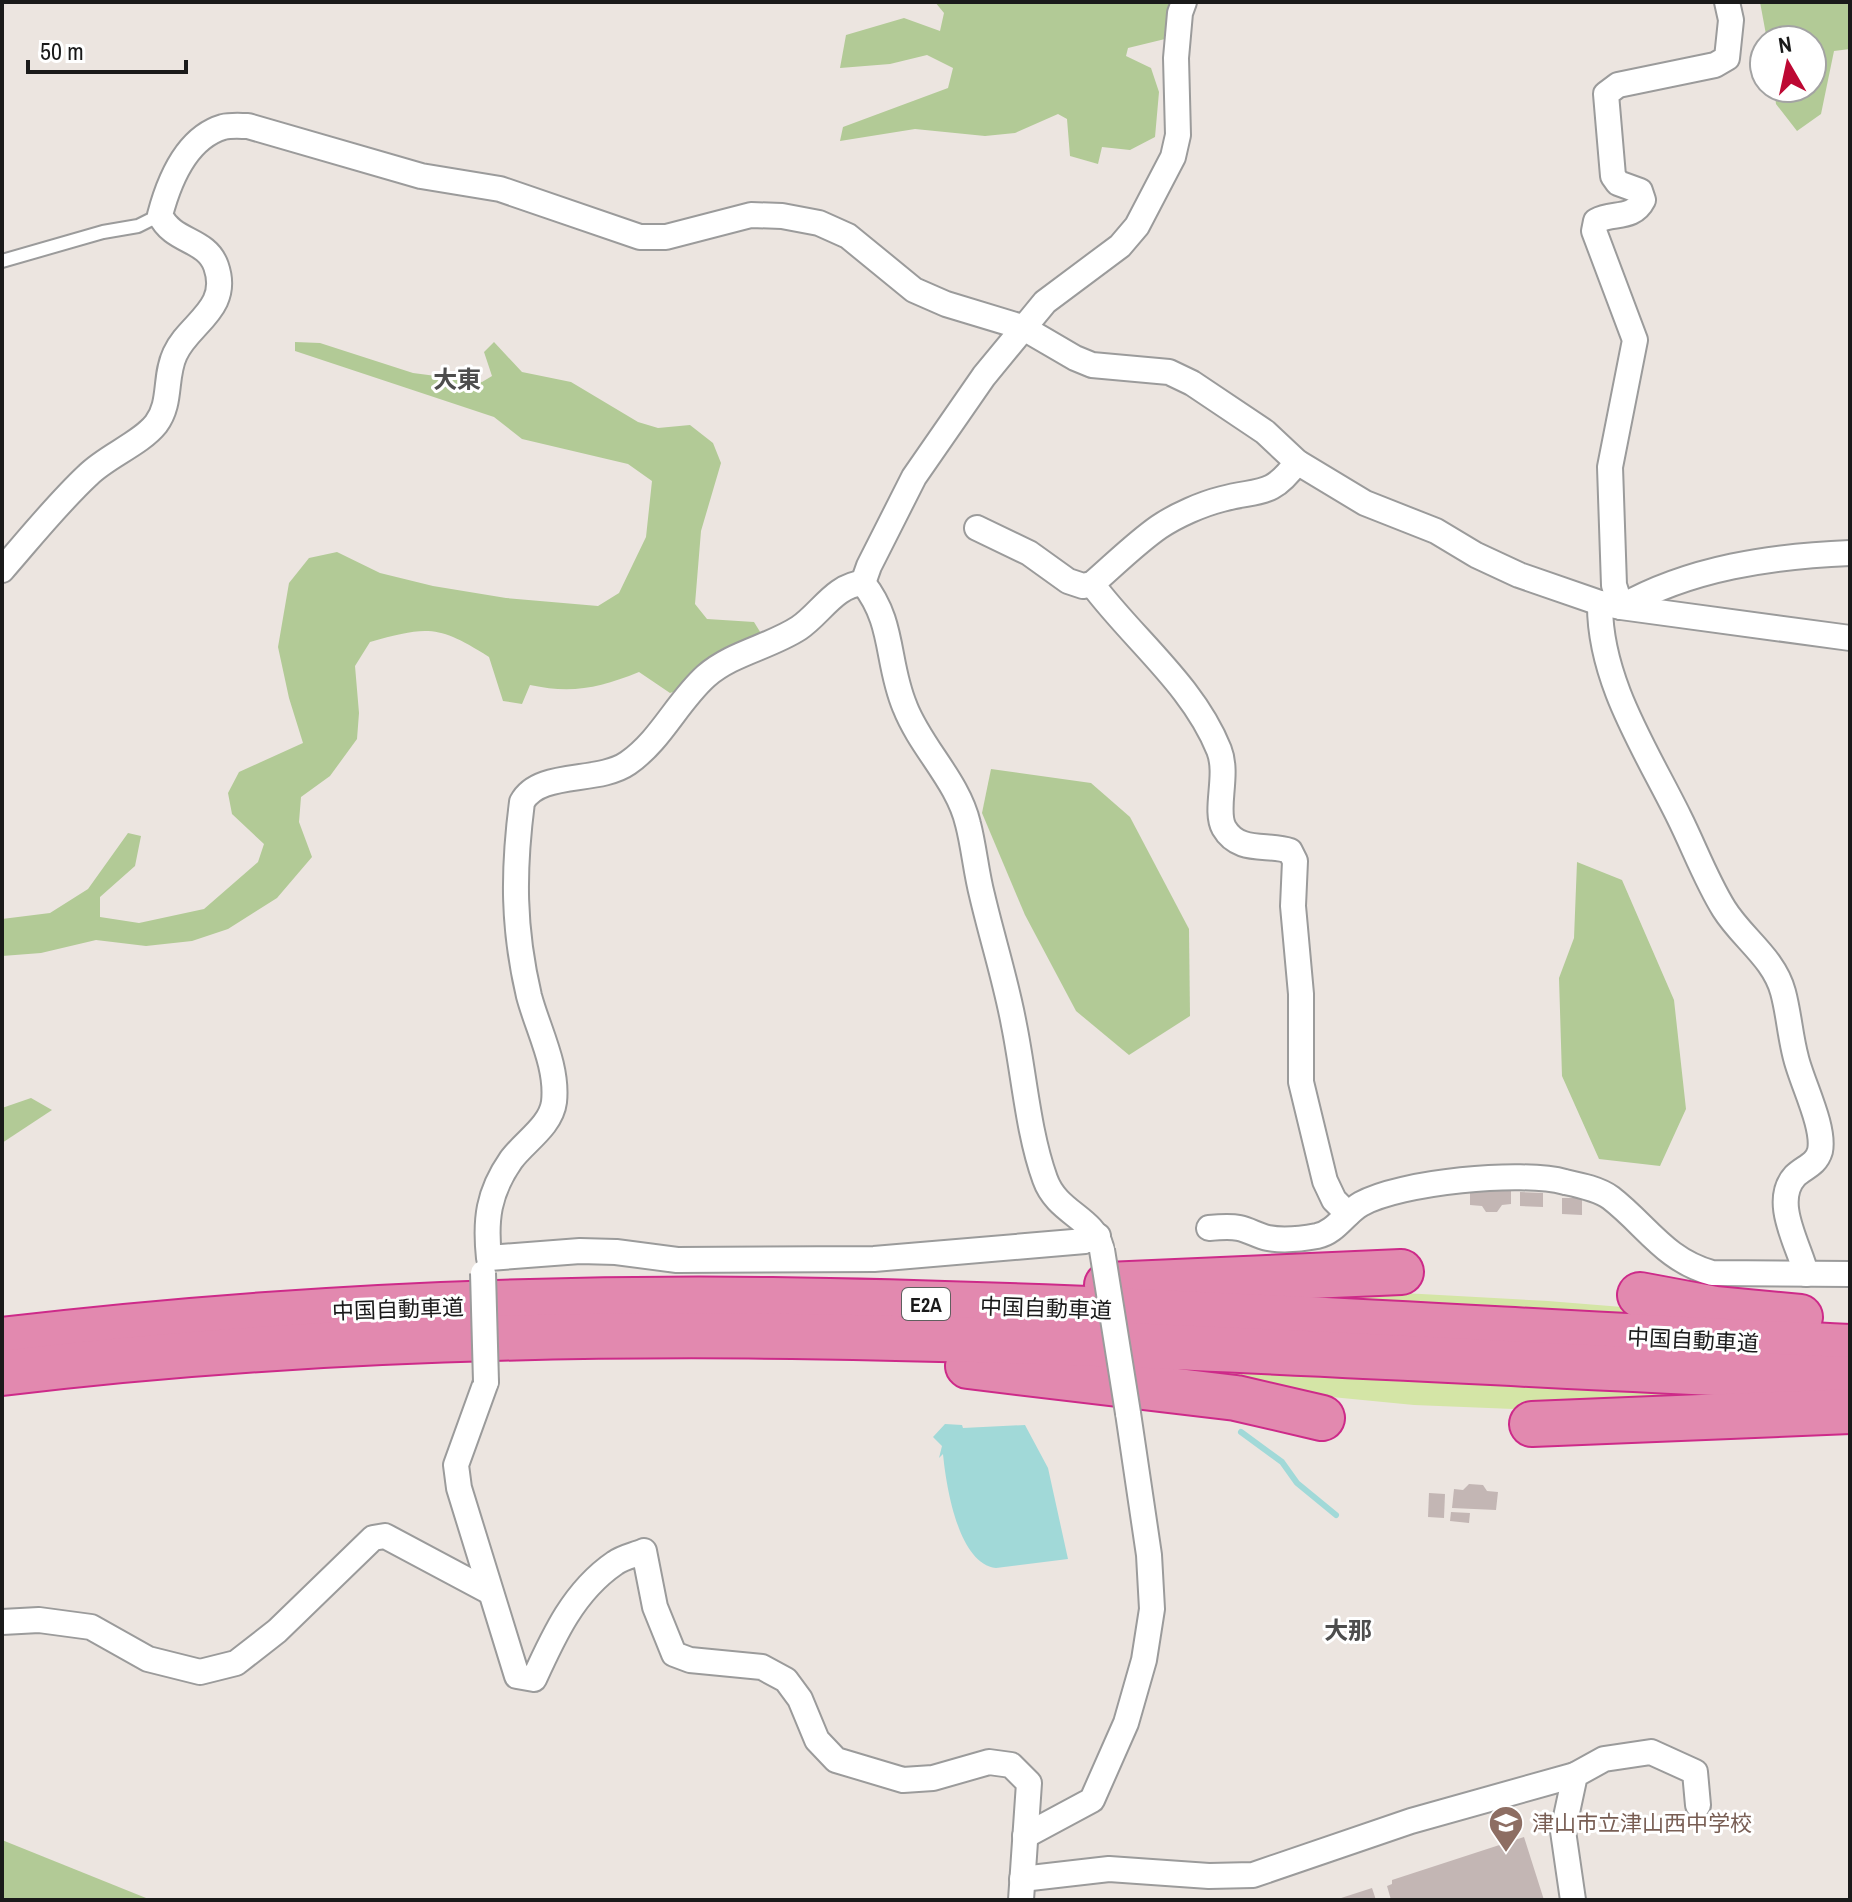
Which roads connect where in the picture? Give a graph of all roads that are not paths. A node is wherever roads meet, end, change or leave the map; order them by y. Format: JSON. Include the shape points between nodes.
{"nodes":[{"id":1,"x":1184,"y":2,"type":"edge"},
{"id":2,"x":1727,"y":2,"type":"edge"},
{"id":3,"x":160,"y":215,"type":"junction"},
{"id":4,"x":2,"y":261,"type":"edge"},
{"id":5,"x":1022,"y":327,"type":"junction"},
{"id":6,"x":1297,"y":462,"type":"junction"},
{"id":7,"x":977,"y":528,"type":"dead end"},
{"id":8,"x":1850,"y":553,"type":"edge"},
{"id":9,"x":2,"y":570,"type":"edge"},
{"id":10,"x":863,"y":583,"type":"junction"},
{"id":11,"x":1092,"y":584,"type":"junction"},
{"id":12,"x":1610,"y":605,"type":"junction"},
{"id":13,"x":1850,"y":638,"type":"edge"},
{"id":14,"x":1348,"y":1214,"type":"junction"},
{"id":15,"x":1209,"y":1228,"type":"dead end"},
{"id":16,"x":1100,"y":1243,"type":"junction"},
{"id":17,"x":486,"y":1266,"type":"junction"},
{"id":18,"x":1401,"y":1272,"type":"dead end"},
{"id":19,"x":1806,"y":1274,"type":"junction"},
{"id":20,"x":1850,"y":1274,"type":"edge"},
{"id":21,"x":1640,"y":1295,"type":"dead end"},
{"id":22,"x":769,"y":1300,"type":"junction"},
{"id":23,"x":1850,"y":1321,"type":"edge"},
{"id":24,"x":650,"y":1335,"type":"junction"},
{"id":25,"x":2,"y":1340,"type":"edge"},
{"id":26,"x":1850,"y":1347,"type":"edge"},
{"id":27,"x":2,"y":1373,"type":"edge"},
{"id":28,"x":1850,"y":1379,"type":"edge"},
{"id":29,"x":1850,"y":1411,"type":"edge"},
{"id":30,"x":1322,"y":1418,"type":"dead end"},
{"id":31,"x":1532,"y":1424,"type":"dead end"},
{"id":32,"x":490,"y":1592,"type":"junction"},
{"id":33,"x":2,"y":1622,"type":"edge"},
{"id":34,"x":1575,"y":1775,"type":"junction"},
{"id":35,"x":1698,"y":1805,"type":"dead end"},
{"id":36,"x":1025,"y":1836,"type":"junction"},
{"id":37,"x":1022,"y":1890,"type":"edge"},
{"id":38,"x":1573,"y":1900,"type":"edge"}],
"edges":[{"from":1,"to":5,"type":"street","via":[[1176,58],[1178,135],[1173,157],[1137,226],[1120,246],[1045,302]]},
{"from":2,"to":12,"type":"street","via":[[1727,58],[1618,85],[1606,94],[1613,176],[1640,191],[1643,200],[1627,215],[1596,221],[1594,231],[1635,340],[1610,467]]},
{"from":3,"to":4,"type":"lane","via":[[138,226]]},
{"from":3,"to":5,"type":"street","via":[[190,148],[225,126],[248,126],[421,176],[500,189],[640,237],[666,237],[751,215],[819,223],[848,236],[914,290]]},
{"from":3,"to":9,"type":"street","via":[[166,229],[206,249],[217,267],[212,311],[173,357],[167,403],[156,424],[87,475]]},
{"from":5,"to":6,"type":"street","via":[[1092,365],[1169,372],[1192,383],[1265,432]]},
{"from":5,"to":10,"type":"street","via":[[914,477]]},
{"from":6,"to":11,"type":"street","via":[[1273,488],[1223,499],[1160,527]]},
{"from":6,"to":12,"type":"street","via":[[1365,503],[1436,531],[1519,575]]},
{"from":7,"to":11,"type":"street","via":[[1029,553],[1068,581]]},
{"from":8,"to":12,"type":"street","via":[[1743,564]]},
{"from":10,"to":16,"type":"street","via":[[881,610],[906,710],[968,822],[1045,1179],[1061,1207]]},
{"from":10,"to":17,"type":"street","via":[[837,593],[778,640],[707,675],[643,752],[624,766],[599,776],[547,783],[522,802],[516,934],[553,1077],[554,1104],[511,1161],[488,1206]]},
{"from":11,"to":14,"type":"street","via":[[1164,667],[1217,747],[1224,766],[1223,828],[1236,841],[1258,849],[1290,851],[1295,861],[1301,1082],[1325,1181]]},
{"from":12,"to":13,"type":"street"},
{"from":12,"to":19,"type":"street","via":[[1599,623],[1608,666],[1632,723],[1712,891],[1772,968],[1783,992],[1797,1062],[1819,1130],[1815,1162],[1794,1177],[1787,1191],[1786,1205]]},
{"from":14,"to":15,"type":"street","via":[[1322,1235],[1293,1239]]},
{"from":14,"to":19,"type":"street","via":[[1383,1195],[1490,1177],[1531,1176],[1608,1195],[1690,1267],[1712,1273]]},
{"from":16,"to":17,"type":"street","via":[[874,1259],[677,1260],[580,1251]]},
{"from":16,"to":36,"type":"street","bridge":true,"via":[[1149,1555],[1152,1609],[1126,1723],[1092,1800]]},
{"from":17,"to":32,"type":"street","bridge":true,"via":[[486,1382],[456,1465]]},
{"from":18,"to":22,"type":"highway"},
{"from":19,"to":20,"type":"street"},
{"from":21,"to":23,"type":"highway","via":[[1715,1309]]},
{"from":22,"to":25,"type":"highway","name":"中国自動車道","number":"E2A","via":[[259,1315]]},
{"from":22,"to":26,"type":"highway","name":"中国自動車道","number":"E2A"},
{"from":24,"to":27,"type":"highway","name":"中国自動車道","number":"E2A","via":[[256,1348]]},
{"from":24,"to":28,"type":"highway","name":"中国自動車道","number":"E2A","via":[[926,1337]]},
{"from":24,"to":30,"type":"highway","via":[[724,1354],[935,1362],[1029,1372],[1236,1398]]},
{"from":29,"to":31,"type":"highway"},
{"from":32,"to":33,"type":"street","via":[[385,1536],[373,1538],[236,1663],[200,1672],[148,1659],[91,1627],[39,1620]]},
{"from":32,"to":36,"type":"street","via":[[517,1676],[534,1679],[579,1595],[616,1562],[644,1551],[655,1607],[674,1654],[762,1667],[786,1680],[817,1740],[836,1760],[903,1780],[933,1778],[989,1762],[1011,1765],[1029,1783]]},
{"from":34,"to":35,"type":"street","via":[[1604,1759],[1651,1752],[1695,1772]]},
{"from":34,"to":37,"type":"street","via":[[1411,1821],[1253,1875],[1109,1869]]},
{"from":34,"to":38,"type":"street","via":[[1563,1831]]},
{"from":36,"to":37,"type":"street"}]}
